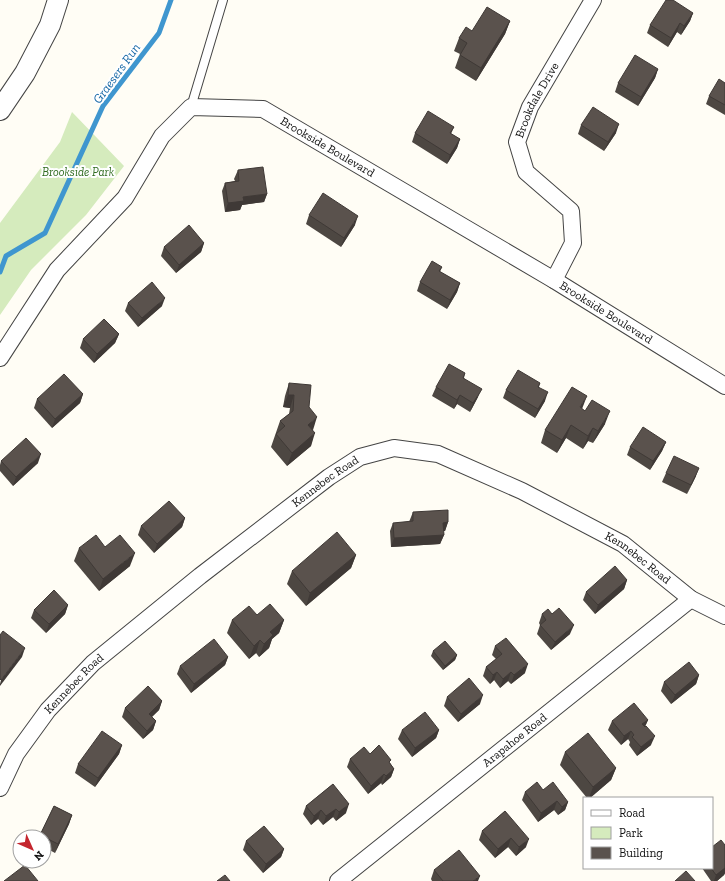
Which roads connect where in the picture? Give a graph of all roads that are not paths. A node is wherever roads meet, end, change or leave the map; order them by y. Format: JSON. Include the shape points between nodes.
{"nodes":[{"id":1,"x":58,"y":0,"type":"edge"},
{"id":2,"x":223,"y":0,"type":"edge"},
{"id":3,"x":593,"y":0,"type":"edge"},
{"id":4,"x":191,"y":107,"type":"junction"},
{"id":5,"x":0,"y":110,"type":"edge"},
{"id":6,"x":554,"y":280,"type":"junction"},
{"id":7,"x":0,"y":358,"type":"edge"},
{"id":8,"x":725,"y":386,"type":"edge"},
{"id":9,"x":691,"y":599,"type":"junction"},
{"id":10,"x":725,"y":616,"type":"edge"},
{"id":11,"x":0,"y":788,"type":"edge"},
{"id":12,"x":338,"y":881,"type":"edge"}],
"edges":[{"from":1,"to":5,"type":"street","via":[[50,25],[25,73]]},
{"from":2,"to":4,"type":"lane"},
{"from":3,"to":6,"type":"street","name":"Brookdale Drive","via":[[530,107],[517,142],[526,172],[571,211],[573,243]]},
{"from":4,"to":6,"type":"street","name":"Brookside Boulevard","via":[[264,108]]},
{"from":4,"to":7,"type":"street","via":[[162,136],[125,198],[57,270]]},
{"from":6,"to":8,"type":"street","name":"Brookside Boulevard"},
{"from":9,"to":10,"type":"street","name":"Kennebec Road"},
{"from":9,"to":11,"type":"street","name":"Kennebec Road","via":[[623,544],[522,491],[438,454],[394,448],[360,457],[206,571],[92,663],[48,710],[16,754]]},
{"from":9,"to":12,"type":"street","name":"Arapahoe Road"}]}
